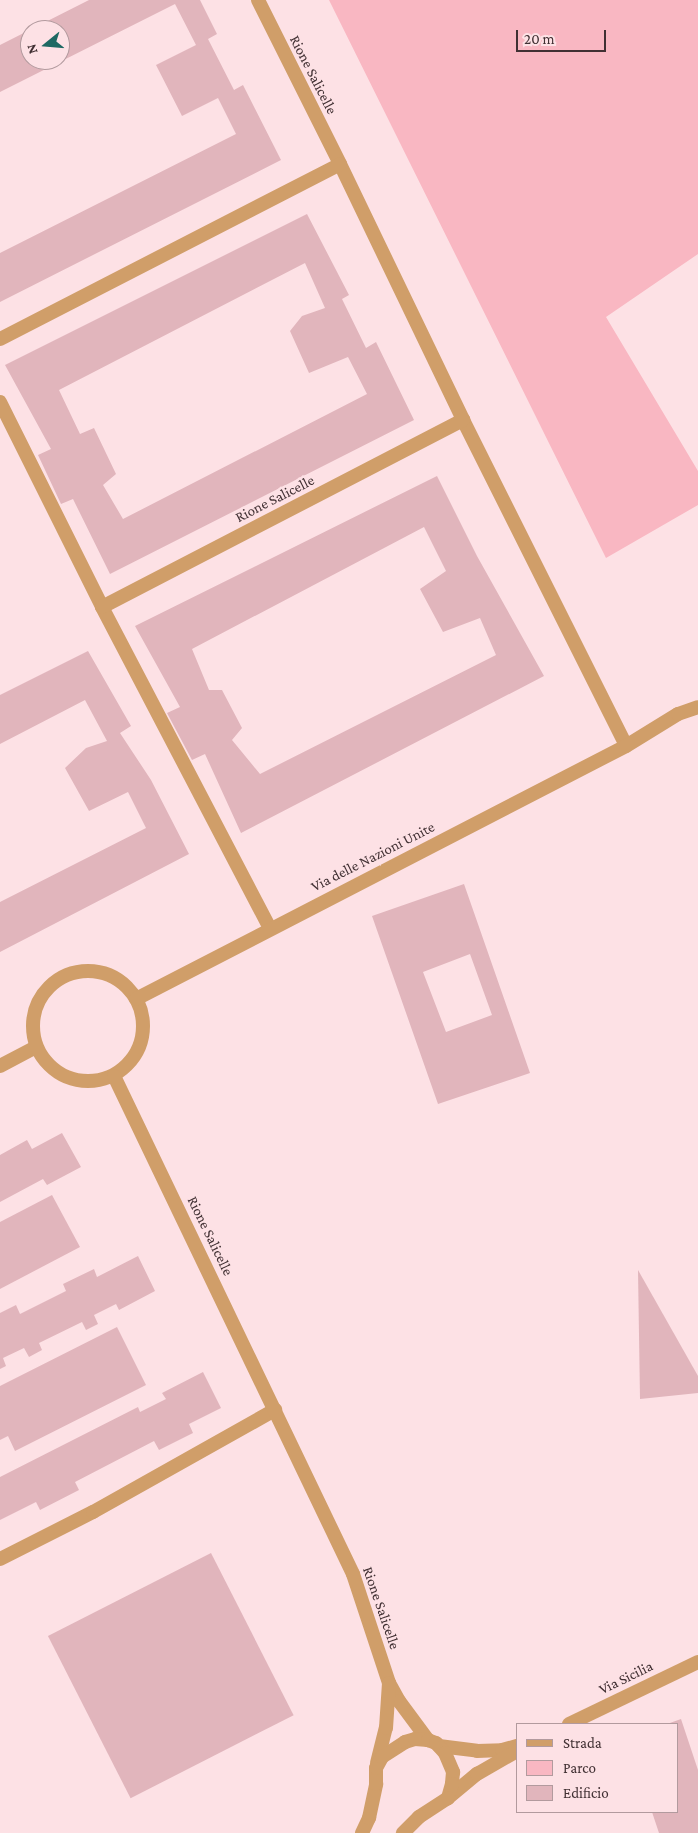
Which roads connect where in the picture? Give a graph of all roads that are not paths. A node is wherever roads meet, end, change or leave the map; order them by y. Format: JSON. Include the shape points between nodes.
{"nodes":[{"id":1,"x":258,"y":0,"type":"edge"},
{"id":2,"x":340,"y":164,"type":"junction"},
{"id":3,"x":0,"y":339,"type":"edge"},
{"id":4,"x":0,"y":402,"type":"edge"},
{"id":5,"x":463,"y":420,"type":"junction"},
{"id":6,"x":102,"y":607,"type":"junction"},
{"id":7,"x":698,"y":707,"type":"edge"},
{"id":8,"x":626,"y":746,"type":"junction"},
{"id":9,"x":270,"y":929,"type":"junction"},
{"id":10,"x":136,"y":999,"type":"junction"},
{"id":11,"x":36,"y":1048,"type":"junction"},
{"id":12,"x":0,"y":1066,"type":"edge"},
{"id":13,"x":114,"y":1076,"type":"junction"},
{"id":14,"x":275,"y":1410,"type":"junction"},
{"id":15,"x":0,"y":1559,"type":"edge"},
{"id":16,"x":698,"y":1662,"type":"edge"},
{"id":17,"x":389,"y":1683,"type":"junction"},
{"id":18,"x":570,"y":1723,"type":"edge"},
{"id":19,"x":433,"y":1743,"type":"junction"},
{"id":20,"x":516,"y":1746,"type":"edge"},
{"id":21,"x":516,"y":1752,"type":"edge"},
{"id":22,"x":376,"y":1768,"type":"junction"},
{"id":23,"x":448,"y":1798,"type":"junction"},
{"id":24,"x":362,"y":1833,"type":"edge"},
{"id":25,"x":403,"y":1833,"type":"edge"}],
"edges":[{"from":1,"to":2,"type":"street","name":"Rione Salicelle"},
{"from":2,"to":3,"type":"street"},
{"from":2,"to":5,"type":"street","name":"Rione Salicelle"},
{"from":4,"to":6,"type":"street"},
{"from":5,"to":6,"type":"street","name":"Rione Salicelle"},
{"from":5,"to":8,"type":"street","name":"Rione Salicelle"},
{"from":6,"to":9,"type":"street"},
{"from":7,"to":8,"type":"street","name":"Via delle Nazioni Unite","via":[[678,714]]},
{"from":8,"to":9,"type":"street","name":"Via delle Nazioni Unite"},
{"from":9,"to":10,"type":"street","name":"Via delle Nazioni Unite"},
{"from":10,"to":11,"type":"street","via":[[109,975],[91,970],[72,972],[55,981],[42,994],[34,1011],[32,1029]]},
{"from":10,"to":13,"type":"street","via":[[142,1016],[143,1034],[138,1051]]},
{"from":11,"to":12,"type":"street"},
{"from":11,"to":13,"type":"street","via":[[60,1075],[78,1082],[96,1082]]},
{"from":13,"to":14,"type":"street","name":"Rione Salicelle"},
{"from":14,"to":15,"type":"street","via":[[92,1512]]},
{"from":14,"to":17,"type":"street","name":"Rione Salicelle","via":[[352,1574]]},
{"from":16,"to":18,"type":"street","name":"Via Sicilia"},
{"from":17,"to":19,"type":"street","name":"Rione Salicelle","via":[[399,1701]]},
{"from":17,"to":22,"type":"street","name":"Rione Salicelle","via":[[386,1728]]},
{"from":19,"to":20,"type":"street","via":[[477,1751]]},
{"from":19,"to":22,"type":"street","via":[[415,1739],[391,1749]]},
{"from":19,"to":23,"type":"street","name":"Rione Salicelle","via":[[445,1753],[452,1772]]},
{"from":21,"to":23,"type":"street","via":[[477,1774]]},
{"from":22,"to":24,"type":"street","name":"Rione Salicelle","via":[[376,1784]]},
{"from":23,"to":25,"type":"street"}]}
